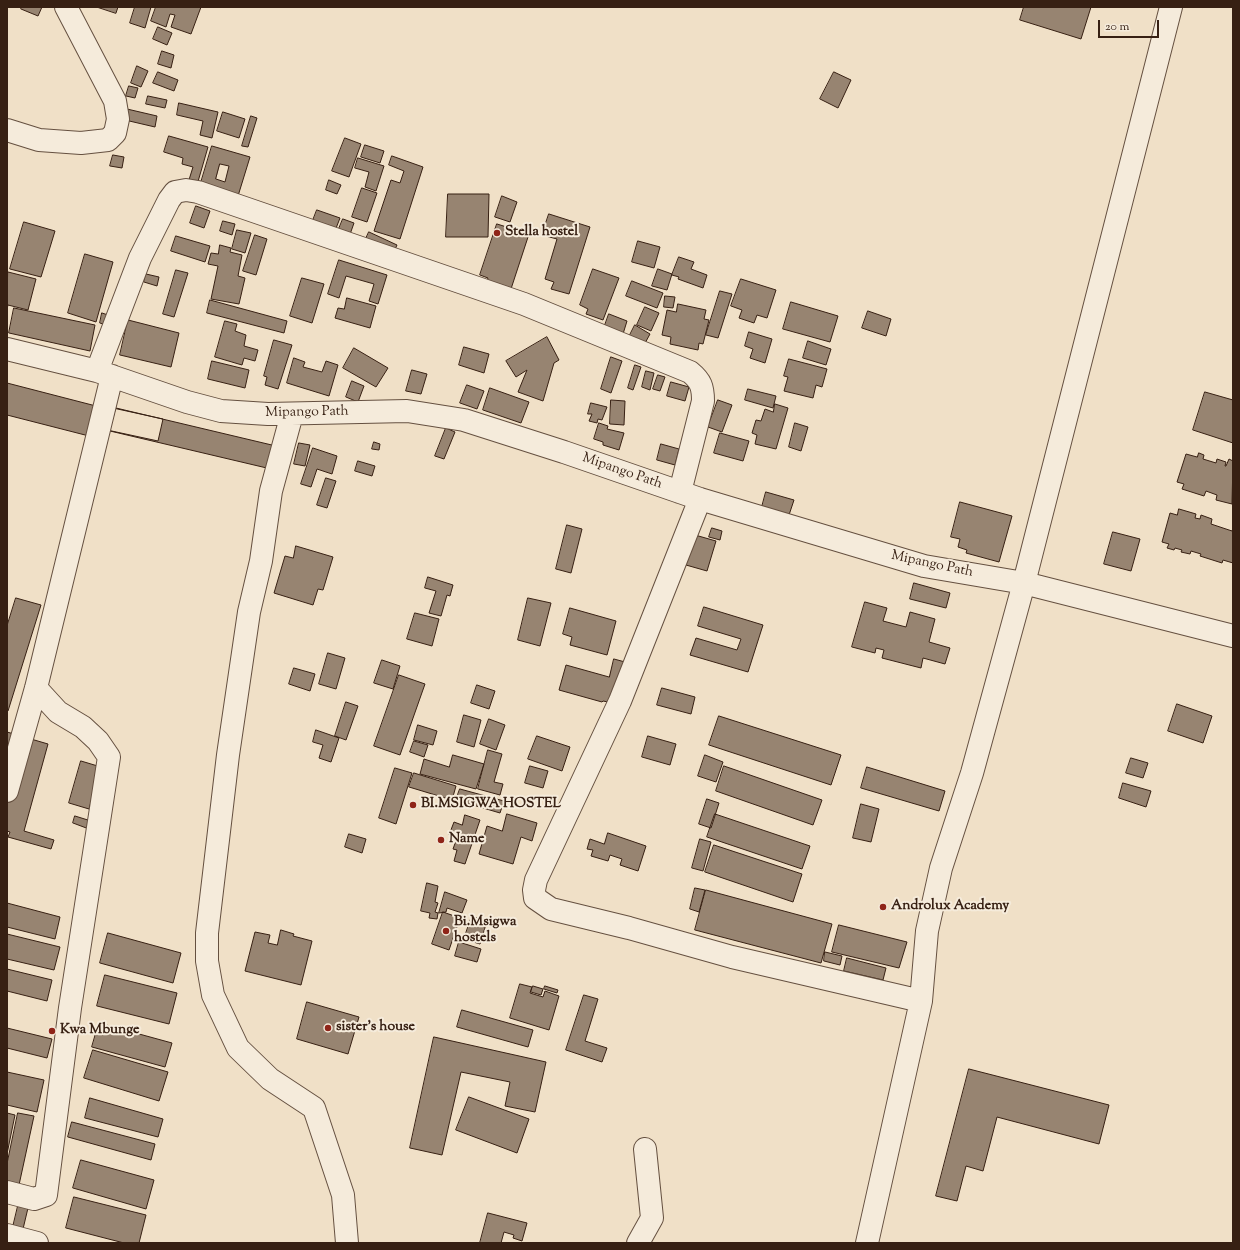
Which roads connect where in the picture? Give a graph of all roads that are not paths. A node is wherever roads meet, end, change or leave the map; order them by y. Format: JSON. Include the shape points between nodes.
{"nodes":[{"id":1,"x":66,"y":7,"type":"edge"},
{"id":2,"x":1171,"y":7,"type":"edge"},
{"id":3,"x":7,"y":130,"type":"edge"},
{"id":4,"x":7,"y":349,"type":"edge"},
{"id":5,"x":105,"y":373,"type":"junction"},
{"id":6,"x":292,"y":414,"type":"junction"},
{"id":7,"x":690,"y":495,"type":"junction"},
{"id":8,"x":1024,"y":583,"type":"junction"},
{"id":9,"x":1233,"y":636,"type":"edge"},
{"id":10,"x":36,"y":688,"type":"junction"},
{"id":11,"x":7,"y":791,"type":"edge"},
{"id":12,"x":921,"y":1001,"type":"junction"},
{"id":13,"x":645,"y":1149,"type":"dead end"},
{"id":14,"x":7,"y":1192,"type":"edge"},
{"id":15,"x":7,"y":1235,"type":"edge"},
{"id":16,"x":37,"y":1243,"type":"edge"},
{"id":17,"x":347,"y":1243,"type":"edge"},
{"id":18,"x":638,"y":1243,"type":"edge"},
{"id":19,"x":867,"y":1243,"type":"edge"}],
"edges":[{"from":1,"to":3,"type":"street","via":[[115,101],[118,119],[115,133],[108,140],[81,143],[39,140]]},
{"from":2,"to":8,"type":"street"},
{"from":4,"to":5,"type":"street","name":"Mipango Path"},
{"from":5,"to":6,"type":"street","name":"Mipango Path","via":[[187,402],[221,410],[247,414]]},
{"from":5,"to":7,"type":"street","via":[[140,258],[175,192],[198,192],[524,304],[690,372],[700,380],[703,388]]},
{"from":5,"to":10,"type":"street"},
{"from":6,"to":7,"type":"street","name":"Mipango Path","via":[[407,411],[464,420]]},
{"from":6,"to":17,"type":"street","via":[[271,491],[261,560],[248,620],[228,755],[207,933],[207,961],[213,996],[238,1048],[270,1079],[314,1108],[343,1195]]},
{"from":7,"to":8,"type":"street","name":"Mipango Path","via":[[924,566]]},
{"from":7,"to":12,"type":"street","via":[[620,701],[536,880],[535,898],[551,909],[732,957]]},
{"from":8,"to":9,"type":"street","name":"Mipango Path"},
{"from":8,"to":12,"type":"street","via":[[972,773],[941,868],[927,931]]},
{"from":10,"to":11,"type":"street"},
{"from":10,"to":14,"type":"street","via":[[58,712],[83,727],[98,741],[109,757],[70,1008],[46,1195],[34,1199]]},
{"from":12,"to":19,"type":"street"},
{"from":13,"to":18,"type":"street","via":[[652,1218]]},
{"from":15,"to":16,"type":"street"}]}
